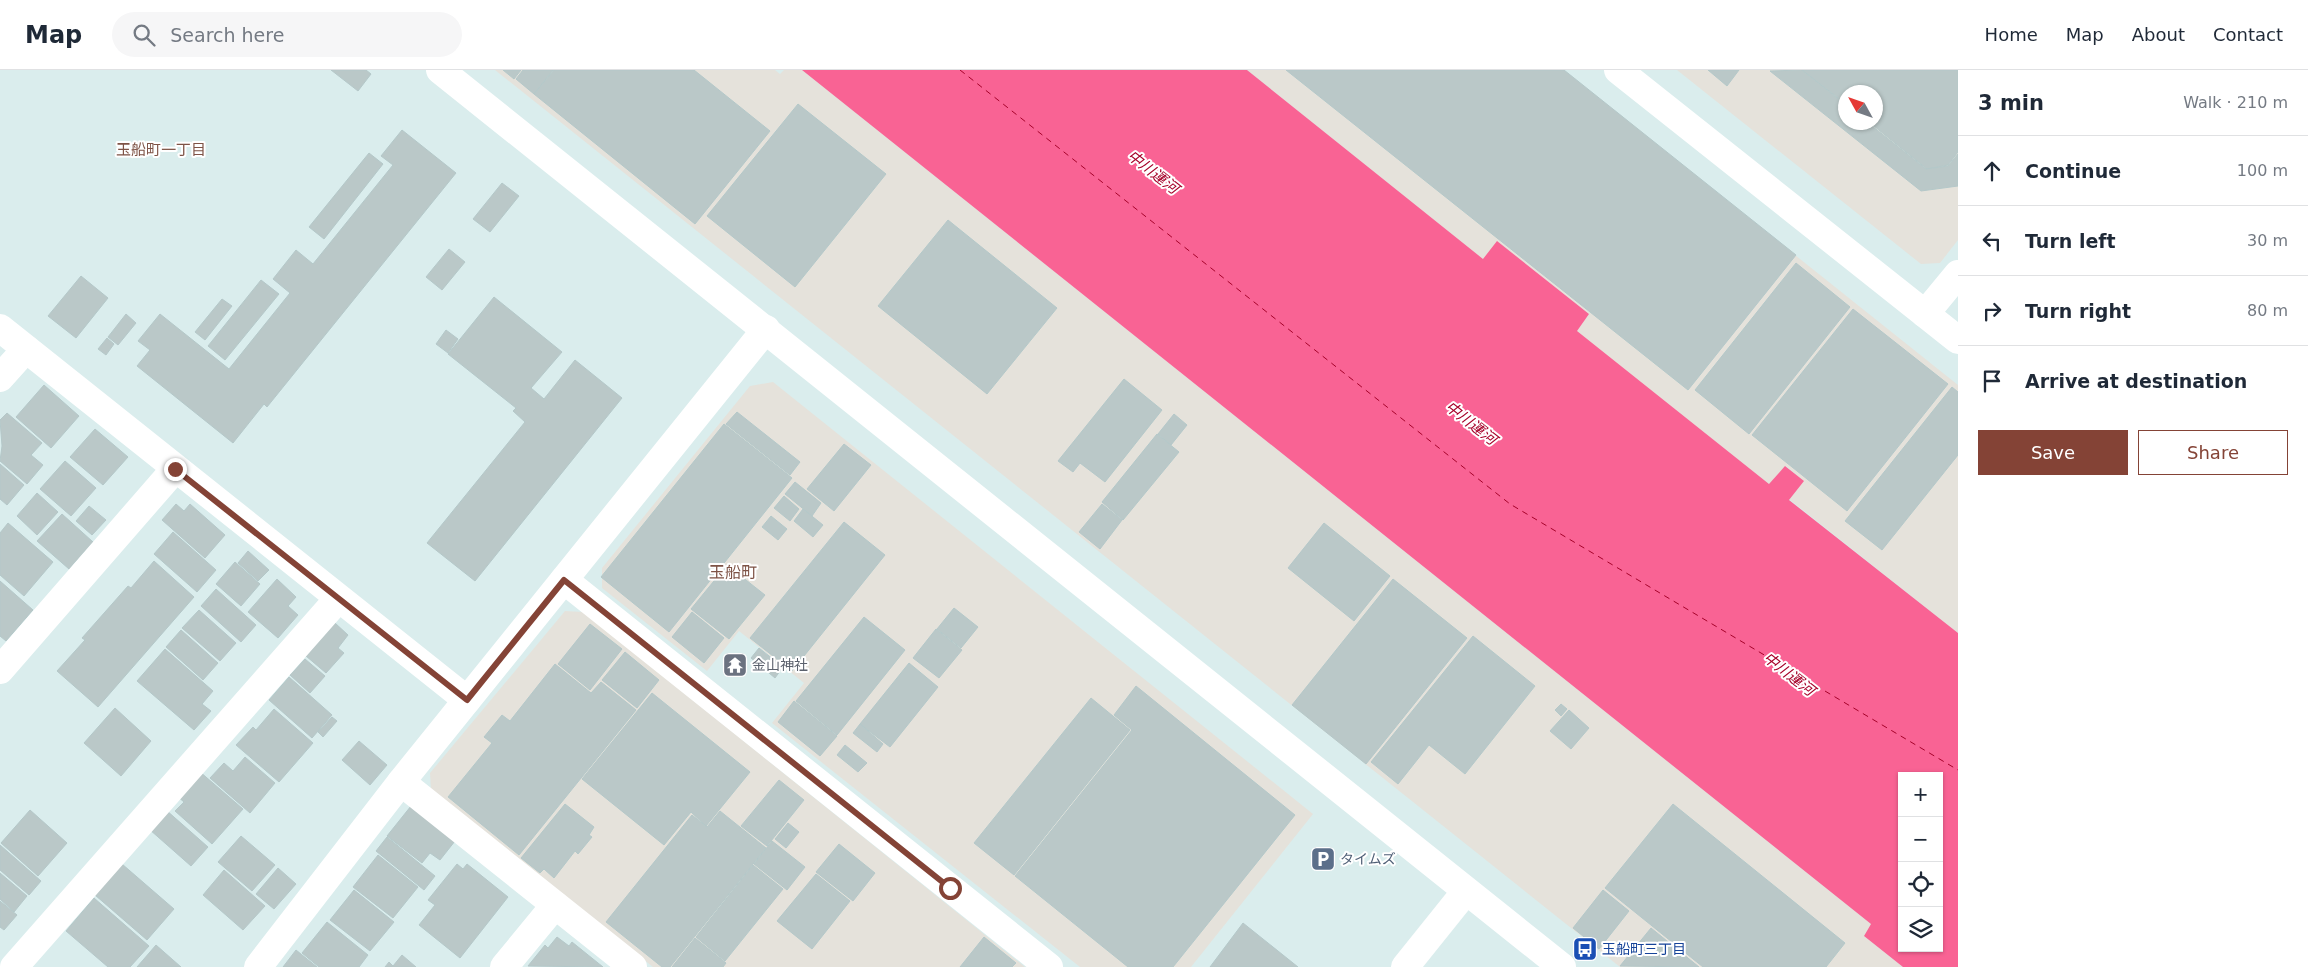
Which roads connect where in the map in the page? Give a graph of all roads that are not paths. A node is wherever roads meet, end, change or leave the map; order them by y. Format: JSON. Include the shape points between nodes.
{"nodes":[{"id":1,"x":440,"y":70,"type":"edge"},
{"id":2,"x":1618,"y":70,"type":"edge"},
{"id":3,"x":1958,"y":274,"type":"edge"},
{"id":4,"x":1925,"y":314,"type":"junction"},
{"id":5,"x":0,"y":328,"type":"edge"},
{"id":6,"x":766,"y":329,"type":"junction"},
{"id":7,"x":1958,"y":340,"type":"edge"},
{"id":8,"x":26,"y":349,"type":"junction"},
{"id":9,"x":0,"y":378,"type":"edge"},
{"id":10,"x":175,"y":469,"type":"junction"},
{"id":11,"x":564,"y":580,"type":"junction"},
{"id":12,"x":338,"y":599,"type":"junction"},
{"id":13,"x":0,"y":670,"type":"edge"},
{"id":14,"x":467,"y":700,"type":"junction"},
{"id":15,"x":401,"y":782,"type":"junction"},
{"id":16,"x":1466,"y":891,"type":"junction"},
{"id":17,"x":555,"y":905,"type":"junction"},
{"id":18,"x":14,"y":967,"type":"edge"},
{"id":19,"x":258,"y":967,"type":"edge"},
{"id":20,"x":504,"y":967,"type":"edge"},
{"id":21,"x":633,"y":967,"type":"edge"},
{"id":22,"x":1049,"y":967,"type":"edge"},
{"id":23,"x":1405,"y":967,"type":"edge"},
{"id":24,"x":1562,"y":967,"type":"edge"}],
"edges":[{"from":1,"to":6,"type":"street"},
{"from":2,"to":4,"type":"street"},
{"from":3,"to":4,"type":"street"},
{"from":4,"to":7,"type":"street"},
{"from":5,"to":8,"type":"street"},
{"from":6,"to":11,"type":"street"},
{"from":6,"to":16,"type":"street"},
{"from":8,"to":9,"type":"street"},
{"from":8,"to":10,"type":"street"},
{"from":10,"to":12,"type":"street"},
{"from":10,"to":13,"type":"street"},
{"from":11,"to":14,"type":"street"},
{"from":11,"to":22,"type":"street"},
{"from":12,"to":14,"type":"street"},
{"from":12,"to":18,"type":"street"},
{"from":14,"to":15,"type":"street"},
{"from":15,"to":17,"type":"street"},
{"from":15,"to":19,"type":"street"},
{"from":16,"to":23,"type":"street"},
{"from":16,"to":24,"type":"street"},
{"from":17,"to":20,"type":"street"},
{"from":17,"to":21,"type":"street"}]}
